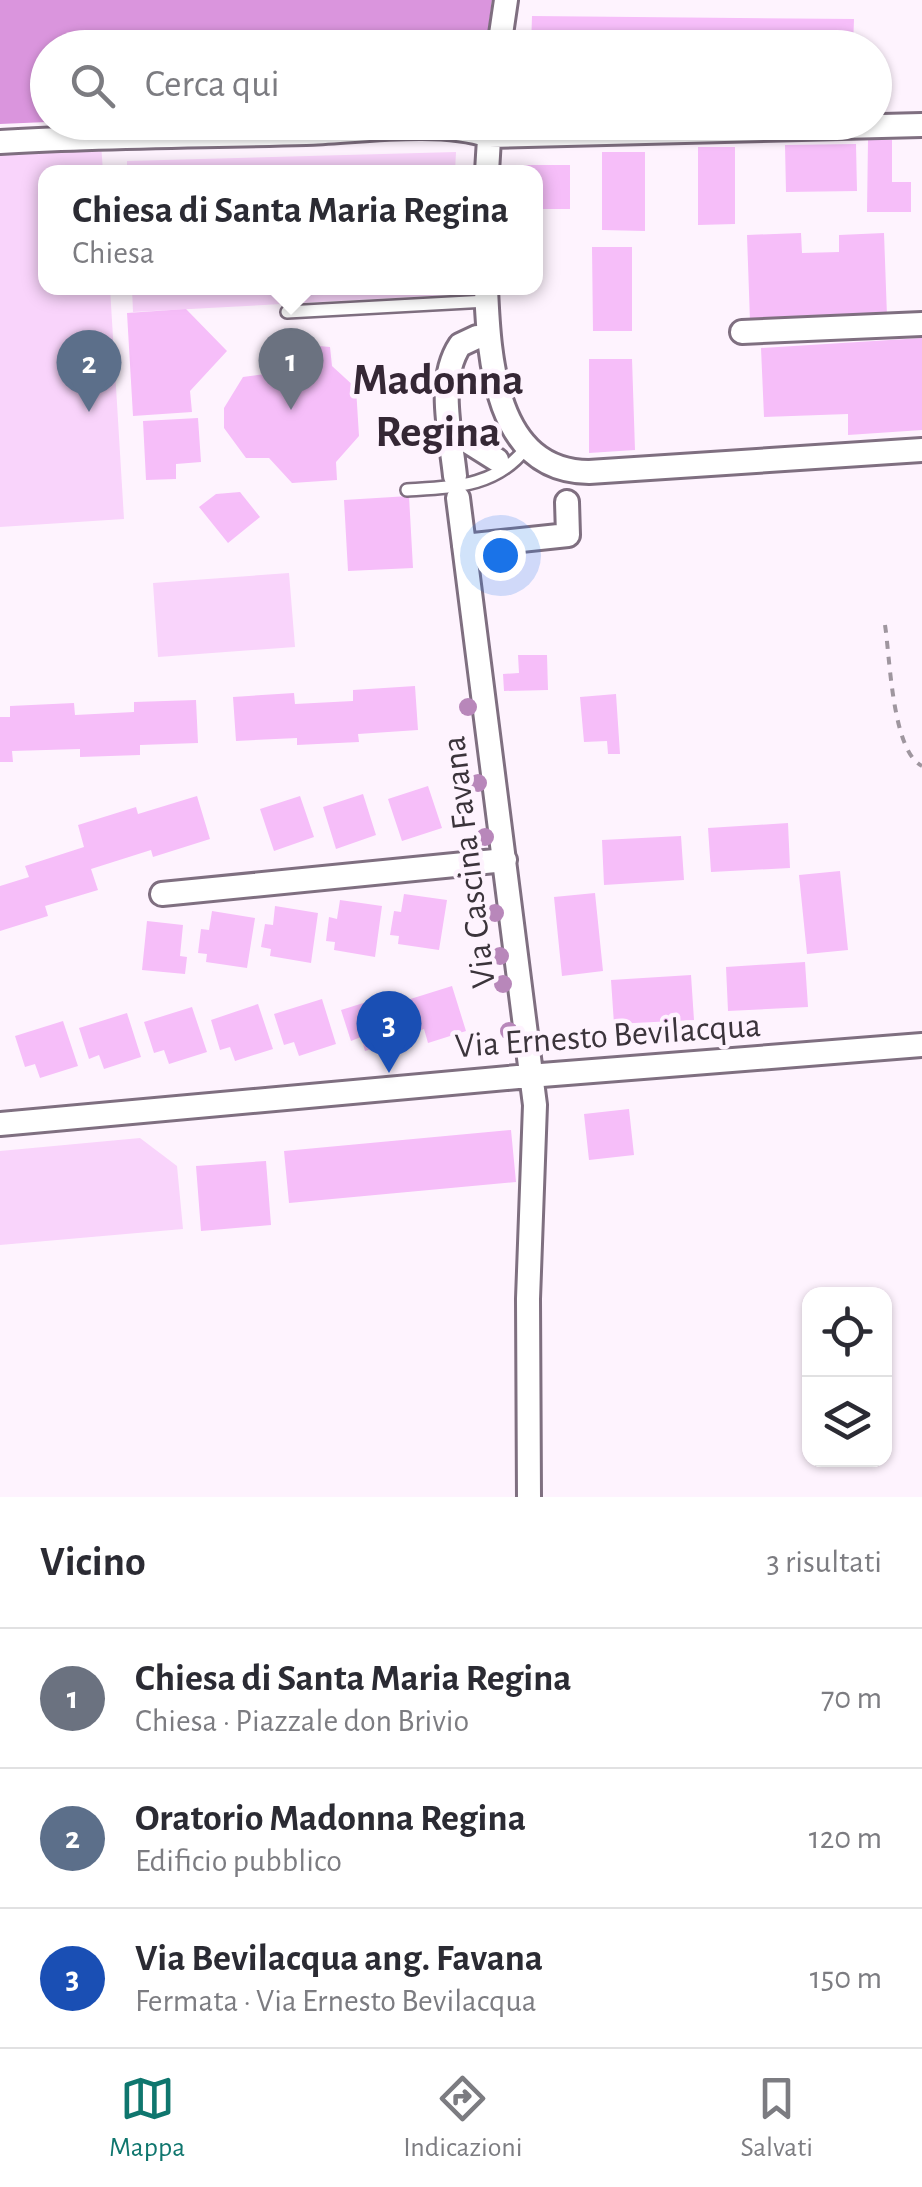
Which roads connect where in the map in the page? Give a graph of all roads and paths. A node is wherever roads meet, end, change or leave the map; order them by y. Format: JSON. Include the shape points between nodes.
{"nodes":[{"id":1,"x":506,"y":0,"type":"edge"},
{"id":2,"x":502,"y":30,"type":"edge"},
{"id":3,"x":892,"y":125,"type":"edge"},
{"id":4,"x":922,"y":125,"type":"edge"},
{"id":5,"x":36,"y":140,"type":"edge"},
{"id":6,"x":489,"y":140,"type":"edge"},
{"id":7,"x":0,"y":142,"type":"edge"},
{"id":8,"x":487,"y":165,"type":"edge"},
{"id":9,"x":475,"y":295,"type":"edge"},
{"id":10,"x":486,"y":295,"type":"edge"},
{"id":11,"x":287,"y":312,"type":"dead end"},
{"id":12,"x":922,"y":324,"type":"edge"},
{"id":13,"x":742,"y":332,"type":"dead end"},
{"id":14,"x":478,"y":337,"type":"dead end"},
{"id":15,"x":450,"y":431,"type":"junction"},
{"id":16,"x":526,"y":448,"type":"junction"},
{"id":17,"x":922,"y":450,"type":"edge"},
{"id":18,"x":497,"y":460,"type":"dead end"},
{"id":19,"x":408,"y":490,"type":"dead end"},
{"id":20,"x":567,"y":502,"type":"dead end"},
{"id":21,"x":464,"y":546,"type":"junction"},
{"id":22,"x":885,"y":625,"type":"dead end"},
{"id":23,"x":922,"y":766,"type":"edge"},
{"id":24,"x":505,"y":860,"type":"junction"},
{"id":25,"x":162,"y":894,"type":"dead end"},
{"id":26,"x":922,"y":1045,"type":"edge"},
{"id":27,"x":529,"y":1076,"type":"junction"},
{"id":28,"x":0,"y":1124,"type":"edge"},
{"id":29,"x":529,"y":1497,"type":"edge"}],
"edges":[{"from":1,"to":2,"type":"street"},
{"from":3,"to":4,"type":"street"},
{"from":5,"to":7,"type":"street"},
{"from":6,"to":8,"type":"street"},
{"from":9,"to":11,"type":"lane"},
{"from":10,"to":16,"type":"street","via":[[502,405]]},
{"from":12,"to":13,"type":"street"},
{"from":14,"to":15,"type":"street","name":"Via Cascina Favana","via":[[460,345],[449,368]]},
{"from":15,"to":18,"type":"street"},
{"from":15,"to":21,"type":"street","name":"Via Cascina Favana"},
{"from":16,"to":17,"type":"street","via":[[559,468],[589,472]]},
{"from":16,"to":19,"type":"lane","via":[[488,479]]},
{"from":20,"to":21,"type":"street","via":[[568,534]]},
{"from":21,"to":24,"type":"street","name":"Via Cascina Favana"},
{"from":22,"to":23,"type":"path","via":[[902,738]]},
{"from":24,"to":25,"type":"street"},
{"from":24,"to":27,"type":"street","name":"Via Cascina Favana"},
{"from":26,"to":27,"type":"street","name":"Via Ernesto Bevilacqua"},
{"from":27,"to":28,"type":"street","name":"Via Ernesto Bevilacqua"},
{"from":27,"to":29,"type":"street","name":"Via Cascina Favana","via":[[535,1105]]}]}
